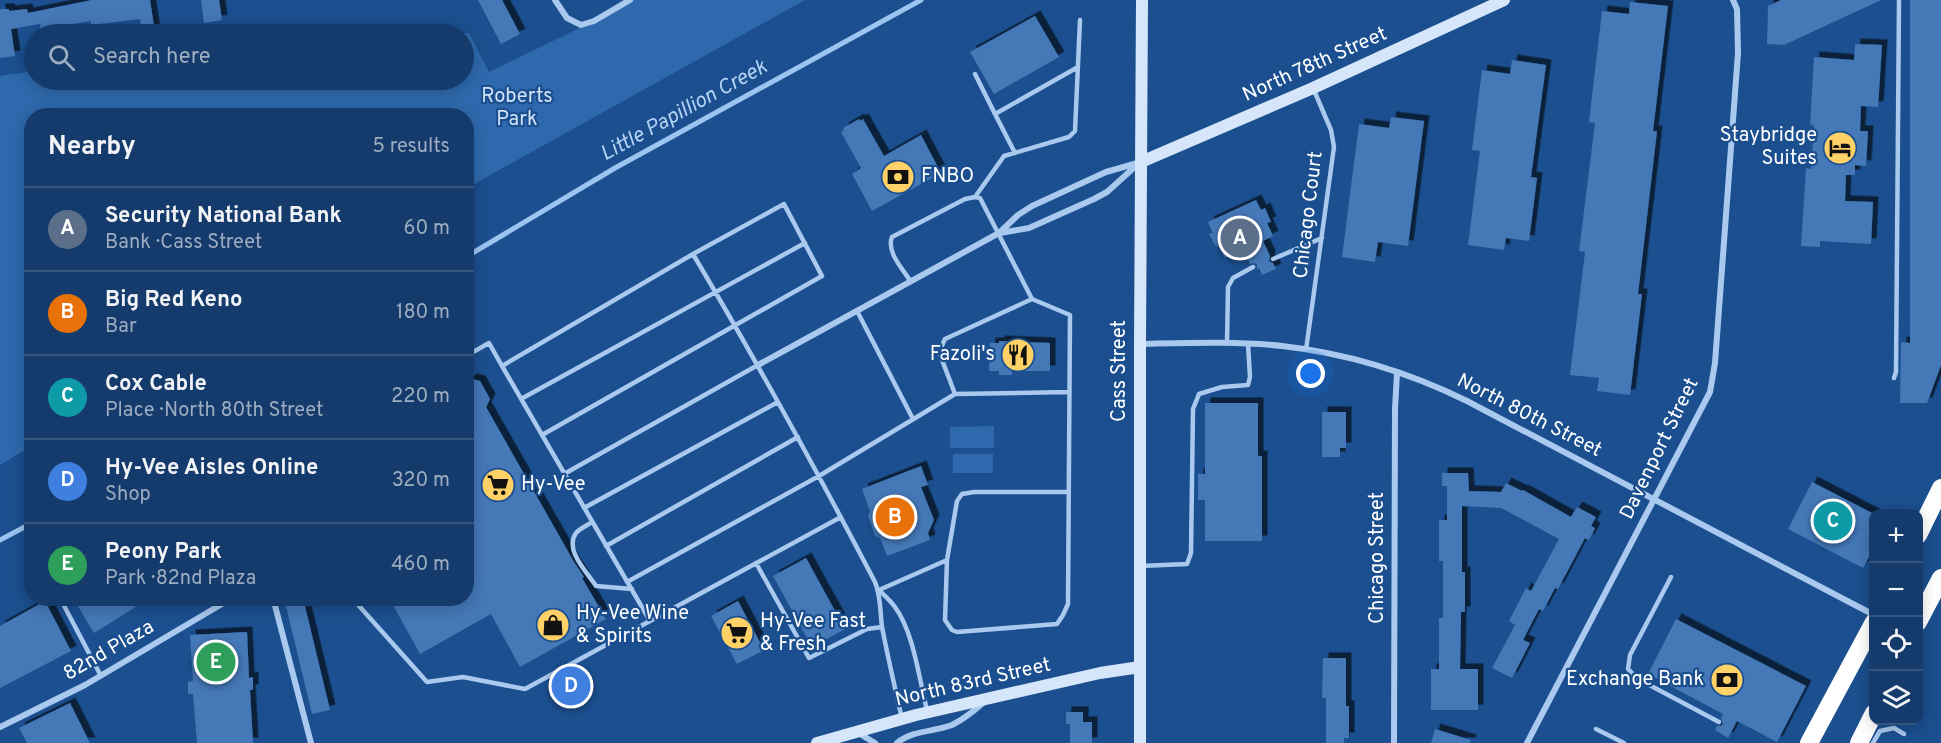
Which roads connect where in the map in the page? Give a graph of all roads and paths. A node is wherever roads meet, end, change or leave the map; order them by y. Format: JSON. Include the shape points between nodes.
{"nodes":[{"id":1,"x":555,"y":0,"type":"edge"},
{"id":2,"x":630,"y":0,"type":"edge"},
{"id":3,"x":1142,"y":0,"type":"edge"},
{"id":4,"x":1504,"y":0,"type":"edge"},
{"id":5,"x":1733,"y":0,"type":"edge"},
{"id":6,"x":1899,"y":0,"type":"edge"},
{"id":7,"x":1080,"y":20,"type":"dead end"},
{"id":8,"x":1078,"y":67,"type":"junction"},
{"id":9,"x":975,"y":74,"type":"dead end"},
{"id":10,"x":1313,"y":88,"type":"junction"},
{"id":11,"x":995,"y":114,"type":"junction"},
{"id":12,"x":1015,"y":153,"type":"junction"},
{"id":13,"x":1141,"y":162,"type":"junction"},
{"id":14,"x":975,"y":197,"type":"junction"},
{"id":15,"x":999,"y":233,"type":"junction"},
{"id":16,"x":1322,"y":238,"type":"junction"},
{"id":17,"x":805,"y":243,"type":"junction"},
{"id":18,"x":693,"y":255,"type":"junction"},
{"id":19,"x":1273,"y":259,"type":"dead end"},
{"id":20,"x":1253,"y":267,"type":"dead end"},
{"id":21,"x":911,"y":282,"type":"junction"},
{"id":22,"x":715,"y":291,"type":"junction"},
{"id":23,"x":1032,"y":299,"type":"junction"},
{"id":24,"x":857,"y":311,"type":"junction"},
{"id":25,"x":735,"y":326,"type":"junction"},
{"id":26,"x":1227,"y":343,"type":"junction"},
{"id":27,"x":1140,"y":344,"type":"junction"},
{"id":28,"x":1248,"y":344,"type":"junction"},
{"id":29,"x":1306,"y":350,"type":"junction"},
{"id":30,"x":474,"y":351,"type":"edge"},
{"id":31,"x":758,"y":365,"type":"junction"},
{"id":32,"x":502,"y":366,"type":"junction"},
{"id":33,"x":1397,"y":373,"type":"junction"},
{"id":34,"x":1894,"y":378,"type":"dead end"},
{"id":35,"x":1069,"y":392,"type":"junction"},
{"id":36,"x":955,"y":394,"type":"junction"},
{"id":37,"x":521,"y":399,"type":"junction"},
{"id":38,"x":778,"y":402,"type":"junction"},
{"id":39,"x":913,"y":419,"type":"junction"},
{"id":40,"x":542,"y":435,"type":"junction"},
{"id":41,"x":798,"y":437,"type":"junction"},
{"id":42,"x":564,"y":474,"type":"junction"},
{"id":43,"x":819,"y":476,"type":"junction"},
{"id":44,"x":1941,"y":488,"type":"edge"},
{"id":45,"x":1069,"y":492,"type":"junction"},
{"id":46,"x":1655,"y":500,"type":"junction"},
{"id":47,"x":584,"y":508,"type":"junction"},
{"id":48,"x":841,"y":517,"type":"junction"},
{"id":49,"x":592,"y":522,"type":"junction"},
{"id":50,"x":1923,"y":525,"type":"edge"},
{"id":51,"x":606,"y":546,"type":"junction"},
{"id":52,"x":947,"y":560,"type":"junction"},
{"id":53,"x":756,"y":563,"type":"junction"},
{"id":54,"x":1140,"y":566,"type":"junction"},
{"id":55,"x":1671,"y":577,"type":"dead end"},
{"id":56,"x":1941,"y":578,"type":"edge"},
{"id":57,"x":627,"y":582,"type":"junction"},
{"id":58,"x":632,"y":589,"type":"junction"},
{"id":59,"x":879,"y":590,"type":"junction"},
{"id":60,"x":64,"y":606,"type":"edge"},
{"id":61,"x":218,"y":606,"type":"edge"},
{"id":62,"x":275,"y":606,"type":"edge"},
{"id":63,"x":359,"y":606,"type":"edge"},
{"id":64,"x":1869,"y":612,"type":"edge"},
{"id":65,"x":1920,"y":617,"type":"edge"},
{"id":66,"x":650,"y":621,"type":"junction"},
{"id":67,"x":882,"y":627,"type":"junction"},
{"id":68,"x":1869,"y":631,"type":"edge"},
{"id":69,"x":1140,"y":667,"type":"junction"},
{"id":70,"x":100,"y":676,"type":"junction"},
{"id":71,"x":985,"y":700,"type":"junction"},
{"id":72,"x":927,"y":713,"type":"junction"},
{"id":73,"x":902,"y":719,"type":"junction"},
{"id":74,"x":1719,"y":722,"type":"dead end"},
{"id":75,"x":1869,"y":723,"type":"edge"},
{"id":76,"x":0,"y":727,"type":"edge"},
{"id":77,"x":1596,"y":729,"type":"dead end"},
{"id":78,"x":853,"y":732,"type":"junction"},
{"id":79,"x":1904,"y":734,"type":"dead end"},
{"id":80,"x":311,"y":743,"type":"edge"},
{"id":81,"x":817,"y":743,"type":"edge"},
{"id":82,"x":875,"y":743,"type":"edge"},
{"id":83,"x":897,"y":743,"type":"edge"},
{"id":84,"x":1140,"y":743,"type":"edge"},
{"id":85,"x":1394,"y":743,"type":"edge"},
{"id":86,"x":1527,"y":743,"type":"edge"},
{"id":87,"x":1624,"y":743,"type":"edge"},
{"id":88,"x":1809,"y":743,"type":"edge"},
{"id":89,"x":1859,"y":743,"type":"edge"},
{"id":90,"x":1873,"y":743,"type":"edge"}],
"edges":[{"from":1,"to":2,"type":"street","via":[[567,18],[581,25]]},
{"from":3,"to":13,"type":"main road","name":"Cass Street"},
{"from":4,"to":10,"type":"main road","name":"North 78th Street"},
{"from":5,"to":46,"type":"street","name":"Davenport Street","via":[[1737,9],[1738,53],[1714,373],[1706,403]]},
{"from":6,"to":34,"type":"lane"},
{"from":7,"to":8,"type":"lane"},
{"from":8,"to":11,"type":"lane"},
{"from":8,"to":12,"type":"lane","via":[[1076,131],[1069,137]]},
{"from":9,"to":11,"type":"lane"},
{"from":10,"to":13,"type":"main road","name":"North 78th Street"},
{"from":10,"to":16,"type":"lane","name":"Chicago Court","via":[[1334,141]]},
{"from":11,"to":12,"type":"lane"},
{"from":12,"to":14,"type":"lane","via":[[1004,156]]},
{"from":13,"to":15,"type":"street","via":[[1106,172],[1032,206]]},
{"from":13,"to":15,"type":"street","via":[[1095,199],[1024,230]]},
{"from":13,"to":27,"type":"main road","name":"Cass Street"},
{"from":14,"to":15,"type":"lane","via":[[980,198]]},
{"from":14,"to":21,"type":"lane","via":[[892,237],[890,250]]},
{"from":15,"to":21,"type":"street"},
{"from":15,"to":23,"type":"lane"},
{"from":16,"to":19,"type":"lane"},
{"from":16,"to":29,"type":"lane","name":"Chicago Court"},
{"from":17,"to":18,"type":"lane","via":[[784,204]]},
{"from":17,"to":22,"type":"lane"},
{"from":17,"to":25,"type":"lane","via":[[822,276]]},
{"from":18,"to":22,"type":"lane"},
{"from":18,"to":32,"type":"lane"},
{"from":20,"to":26,"type":"lane","via":[[1233,278],[1228,286]]},
{"from":21,"to":24,"type":"street"},
{"from":22,"to":25,"type":"lane"},
{"from":22,"to":37,"type":"lane"},
{"from":23,"to":35,"type":"lane","via":[[1070,315]]},
{"from":23,"to":36,"type":"lane","via":[[945,339],[939,352]]},
{"from":24,"to":31,"type":"street"},
{"from":24,"to":39,"type":"lane"},
{"from":25,"to":31,"type":"lane"},
{"from":25,"to":40,"type":"lane"},
{"from":26,"to":27,"type":"street","name":"North 80th Street"},
{"from":26,"to":28,"type":"street","name":"North 80th Street"},
{"from":27,"to":54,"type":"main road","name":"Cass Street"},
{"from":28,"to":29,"type":"street","name":"North 80th Street"},
{"from":28,"to":54,"type":"lane","via":[[1248,385],[1199,394],[1193,409],[1191,553],[1187,564]]},
{"from":29,"to":33,"type":"street","name":"North 80th Street"},
{"from":30,"to":32,"type":"lane","via":[[489,343]]},
{"from":31,"to":38,"type":"lane"},
{"from":31,"to":42,"type":"lane"},
{"from":32,"to":37,"type":"lane"},
{"from":33,"to":46,"type":"street","name":"North 80th Street","via":[[1460,398]]},
{"from":33,"to":85,"type":"street","name":"Chicago Street"},
{"from":35,"to":36,"type":"lane"},
{"from":35,"to":45,"type":"lane"},
{"from":36,"to":39,"type":"lane"},
{"from":37,"to":40,"type":"lane"},
{"from":38,"to":41,"type":"lane"},
{"from":38,"to":47,"type":"lane"},
{"from":39,"to":43,"type":"lane"},
{"from":40,"to":42,"type":"lane"},
{"from":41,"to":43,"type":"lane"},
{"from":41,"to":51,"type":"lane"},
{"from":42,"to":47,"type":"lane"},
{"from":43,"to":48,"type":"lane"},
{"from":43,"to":57,"type":"lane"},
{"from":44,"to":50,"type":"highway"},
{"from":45,"to":52,"type":"lane","via":[[962,494],[957,501]]},
{"from":45,"to":52,"type":"lane","via":[[1068,604],[1057,624],[952,630],[945,620]]},
{"from":46,"to":64,"type":"street","name":"North 80th Street"},
{"from":46,"to":86,"type":"street","name":"Davenport Street"},
{"from":47,"to":49,"type":"lane"},
{"from":48,"to":53,"type":"lane"},
{"from":48,"to":59,"type":"lane"},
{"from":49,"to":51,"type":"lane"},
{"from":49,"to":58,"type":"lane","via":[[576,532],[574,554],[596,586]]},
{"from":51,"to":57,"type":"lane"},
{"from":52,"to":59,"type":"lane"},
{"from":53,"to":66,"type":"lane"},
{"from":53,"to":67,"type":"lane","via":[[809,658],[867,629]]},
{"from":54,"to":69,"type":"main road","name":"Cass Street"},
{"from":55,"to":74,"type":"lane","via":[[1630,655],[1628,669],[1634,677]]},
{"from":56,"to":65,"type":"highway"},
{"from":57,"to":58,"type":"lane"},
{"from":58,"to":66,"type":"lane"},
{"from":59,"to":67,"type":"lane"},
{"from":59,"to":72,"type":"lane","via":[[903,620]]},
{"from":60,"to":70,"type":"lane"},
{"from":61,"to":70,"type":"street","name":"82nd Plaza"},
{"from":62,"to":80,"type":"street"},
{"from":63,"to":66,"type":"lane","via":[[427,682],[463,677],[525,689]]},
{"from":67,"to":73,"type":"lane"},
{"from":68,"to":88,"type":"highway"},
{"from":69,"to":71,"type":"main road","name":"North 83rd Street"},
{"from":69,"to":84,"type":"main road","name":"Cass Street"},
{"from":70,"to":76,"type":"street","name":"82nd Plaza"},
{"from":71,"to":72,"type":"main road","name":"North 83rd Street"},
{"from":71,"to":83,"type":"street","via":[[952,725],[905,736]]},
{"from":72,"to":73,"type":"main road","name":"North 83rd Street"},
{"from":73,"to":78,"type":"main road","name":"North 83rd Street"},
{"from":75,"to":89,"type":"highway"},
{"from":77,"to":87,"type":"lane"},
{"from":78,"to":81,"type":"main road","name":"North 83rd Street"},
{"from":78,"to":82,"type":"street"},
{"from":79,"to":90,"type":"lane","via":[[1894,728],[1880,731]]}]}
